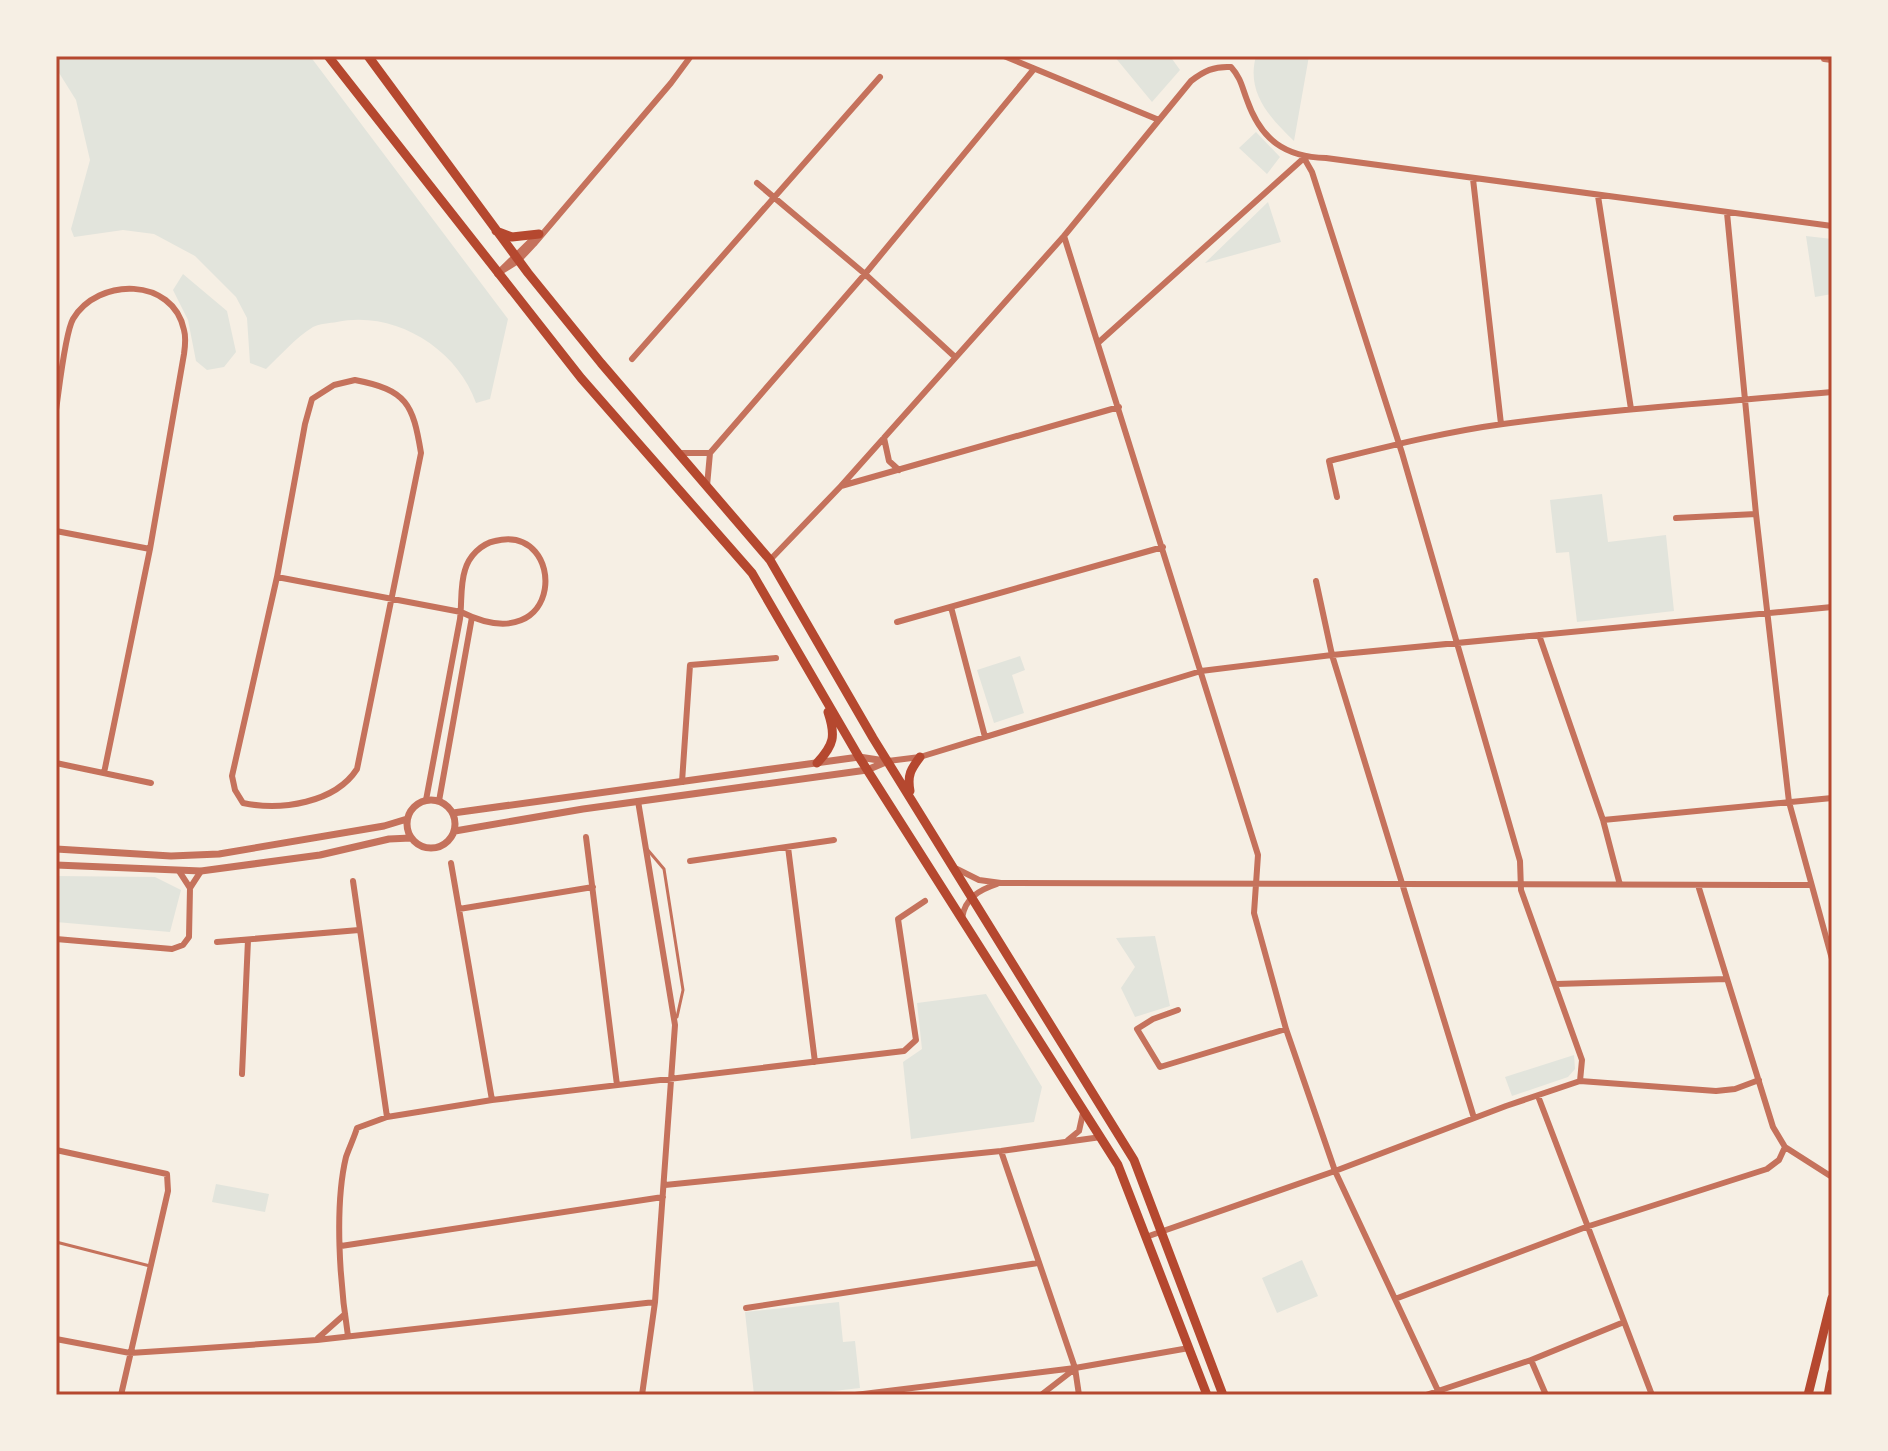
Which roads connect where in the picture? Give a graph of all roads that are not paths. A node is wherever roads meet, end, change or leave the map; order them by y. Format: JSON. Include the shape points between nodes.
{"nodes":[{"id":1,"x":328,"y":56,"type":"edge"},
{"id":2,"x":368,"y":56,"type":"edge"},
{"id":3,"x":691,"y":56,"type":"edge"},
{"id":4,"x":1004,"y":56,"type":"edge"},
{"id":5,"x":1034,"y":69,"type":"junction"},
{"id":6,"x":880,"y":77,"type":"dead end"},
{"id":7,"x":1159,"y":120,"type":"junction"},
{"id":8,"x":1304,"y":158,"type":"junction"},
{"id":9,"x":1473,"y":179,"type":"junction"},
{"id":10,"x":757,"y":183,"type":"dead end"},
{"id":11,"x":1598,"y":196,"type":"junction"},
{"id":12,"x":774,"y":197,"type":"junction"},
{"id":13,"x":1727,"y":213,"type":"junction"},
{"id":14,"x":1832,"y":226,"type":"edge"},
{"id":15,"x":495,"y":230,"type":"junction"},
{"id":16,"x":541,"y":232,"type":"junction"},
{"id":17,"x":1064,"y":236,"type":"junction"},
{"id":18,"x":516,"y":258,"type":"junction"},
{"id":19,"x":497,"y":274,"type":"junction"},
{"id":20,"x":865,"y":274,"type":"junction"},
{"id":21,"x":1099,"y":342,"type":"junction"},
{"id":22,"x":955,"y":357,"type":"junction"},
{"id":23,"x":632,"y":359,"type":"dead end"},
{"id":24,"x":1832,"y":392,"type":"edge"},
{"id":25,"x":1746,"y":400,"type":"junction"},
{"id":26,"x":1119,"y":407,"type":"junction"},
{"id":27,"x":1631,"y":409,"type":"junction"},
{"id":28,"x":56,"y":410,"type":"edge"},
{"id":29,"x":1501,"y":424,"type":"junction"},
{"id":30,"x":884,"y":438,"type":"junction"},
{"id":31,"x":1399,"y":444,"type":"junction"},
{"id":32,"x":679,"y":453,"type":"junction"},
{"id":33,"x":710,"y":453,"type":"junction"},
{"id":34,"x":899,"y":470,"type":"junction"},
{"id":35,"x":707,"y":486,"type":"junction"},
{"id":36,"x":841,"y":486,"type":"junction"},
{"id":37,"x":1337,"y":497,"type":"dead end"},
{"id":38,"x":1756,"y":514,"type":"junction"},
{"id":39,"x":1676,"y":518,"type":"dead end"},
{"id":40,"x":56,"y":531,"type":"edge"},
{"id":41,"x":1163,"y":547,"type":"junction"},
{"id":42,"x":150,"y":549,"type":"junction"},
{"id":43,"x":770,"y":560,"type":"junction"},
{"id":44,"x":277,"y":577,"type":"junction"},
{"id":45,"x":1316,"y":581,"type":"dead end"},
{"id":46,"x":392,"y":598,"type":"junction"},
{"id":47,"x":951,"y":607,"type":"junction"},
{"id":48,"x":1832,"y":607,"type":"edge"},
{"id":49,"x":461,"y":612,"type":"junction"},
{"id":50,"x":1767,"y":613,"type":"junction"},
{"id":51,"x":472,"y":617,"type":"junction"},
{"id":52,"x":897,"y":622,"type":"dead end"},
{"id":53,"x":1539,"y":635,"type":"junction"},
{"id":54,"x":1458,"y":643,"type":"junction"},
{"id":55,"x":1332,"y":655,"type":"junction"},
{"id":56,"x":776,"y":658,"type":"dead end"},
{"id":57,"x":1201,"y":671,"type":"junction"},
{"id":58,"x":823,"y":694,"type":"junction"},
{"id":59,"x":985,"y":737,"type":"junction"},
{"id":60,"x":859,"y":757,"type":"junction"},
{"id":61,"x":920,"y":757,"type":"junction"},
{"id":62,"x":888,"y":761,"type":"junction"},
{"id":63,"x":56,"y":763,"type":"edge"},
{"id":64,"x":817,"y":763,"type":"junction"},
{"id":65,"x":867,"y":770,"type":"junction"},
{"id":66,"x":104,"y":773,"type":"junction"},
{"id":67,"x":682,"y":782,"type":"junction"},
{"id":68,"x":151,"y":783,"type":"dead end"},
{"id":69,"x":1832,"y":798,"type":"edge"},
{"id":70,"x":911,"y":799,"type":"junction"},
{"id":71,"x":426,"y":800,"type":"junction"},
{"id":72,"x":439,"y":801,"type":"junction"},
{"id":73,"x":638,"y":801,"type":"junction"},
{"id":74,"x":1789,"y":802,"type":"junction"},
{"id":75,"x":453,"y":813,"type":"junction"},
{"id":76,"x":407,"y":819,"type":"junction"},
{"id":77,"x":1603,"y":820,"type":"junction"},
{"id":78,"x":455,"y":831,"type":"junction"},
{"id":79,"x":586,"y":837,"type":"dead end"},
{"id":80,"x":411,"y":838,"type":"junction"},
{"id":81,"x":834,"y":840,"type":"dead end"},
{"id":82,"x":642,"y":843,"type":"junction"},
{"id":83,"x":788,"y":847,"type":"junction"},
{"id":84,"x":56,"y":849,"type":"edge"},
{"id":85,"x":690,"y":861,"type":"dead end"},
{"id":86,"x":451,"y":863,"type":"dead end"},
{"id":87,"x":56,"y":865,"type":"edge"},
{"id":88,"x":957,"y":869,"type":"junction"},
{"id":89,"x":179,"y":871,"type":"junction"},
{"id":90,"x":201,"y":871,"type":"junction"},
{"id":91,"x":353,"y":881,"type":"dead end"},
{"id":92,"x":1001,"y":883,"type":"junction"},
{"id":93,"x":1256,"y":885,"type":"junction"},
{"id":94,"x":1404,"y":885,"type":"junction"},
{"id":95,"x":1520,"y":885,"type":"junction"},
{"id":96,"x":1620,"y":885,"type":"junction"},
{"id":97,"x":1698,"y":885,"type":"junction"},
{"id":98,"x":1810,"y":885,"type":"junction"},
{"id":99,"x":593,"y":887,"type":"junction"},
{"id":100,"x":190,"y":888,"type":"junction"},
{"id":101,"x":973,"y":896,"type":"junction"},
{"id":102,"x":925,"y":901,"type":"dead end"},
{"id":103,"x":459,"y":909,"type":"junction"},
{"id":104,"x":962,"y":918,"type":"junction"},
{"id":105,"x":359,"y":930,"type":"junction"},
{"id":106,"x":340,"y":931,"type":"junction"},
{"id":107,"x":56,"y":939,"type":"edge"},
{"id":108,"x":248,"y":940,"type":"junction"},
{"id":109,"x":217,"y":942,"type":"dead end"},
{"id":110,"x":361,"y":947,"type":"junction"},
{"id":111,"x":1832,"y":959,"type":"edge"},
{"id":112,"x":1727,"y":979,"type":"junction"},
{"id":113,"x":1556,"y":984,"type":"junction"},
{"id":114,"x":1178,"y":1010,"type":"dead end"},
{"id":115,"x":675,"y":1025,"type":"junction"},
{"id":116,"x":1286,"y":1029,"type":"junction"},
{"id":117,"x":815,"y":1062,"type":"junction"},
{"id":118,"x":242,"y":1074,"type":"dead end"},
{"id":119,"x":673,"y":1078,"type":"junction"},
{"id":120,"x":1759,"y":1080,"type":"junction"},
{"id":121,"x":1580,"y":1081,"type":"junction"},
{"id":122,"x":617,"y":1085,"type":"junction"},
{"id":123,"x":1538,"y":1096,"type":"junction"},
{"id":124,"x":492,"y":1100,"type":"junction"},
{"id":125,"x":1082,"y":1107,"type":"junction"},
{"id":126,"x":387,"y":1117,"type":"junction"},
{"id":127,"x":1474,"y":1118,"type":"junction"},
{"id":128,"x":1101,"y":1137,"type":"junction"},
{"id":129,"x":1068,"y":1140,"type":"junction"},
{"id":130,"x":1785,"y":1147,"type":"junction"},
{"id":131,"x":56,"y":1150,"type":"edge"},
{"id":132,"x":1001,"y":1151,"type":"junction"},
{"id":133,"x":1335,"y":1171,"type":"junction"},
{"id":134,"x":1832,"y":1177,"type":"edge"},
{"id":135,"x":665,"y":1185,"type":"junction"},
{"id":136,"x":663,"y":1197,"type":"junction"},
{"id":137,"x":1586,"y":1227,"type":"junction"},
{"id":138,"x":1161,"y":1231,"type":"junction"},
{"id":139,"x":1146,"y":1237,"type":"junction"},
{"id":140,"x":56,"y":1242,"type":"edge"},
{"id":141,"x":341,"y":1246,"type":"junction"},
{"id":142,"x":1038,"y":1263,"type":"junction"},
{"id":143,"x":150,"y":1266,"type":"junction"},
{"id":144,"x":1832,"y":1298,"type":"edge"},
{"id":145,"x":1395,"y":1299,"type":"junction"},
{"id":146,"x":655,"y":1302,"type":"junction"},
{"id":147,"x":746,"y":1308,"type":"dead end"},
{"id":148,"x":345,"y":1314,"type":"junction"},
{"id":149,"x":1624,"y":1322,"type":"junction"},
{"id":150,"x":348,"y":1336,"type":"junction"},
{"id":151,"x":56,"y":1339,"type":"edge"},
{"id":152,"x":317,"y":1340,"type":"junction"},
{"id":153,"x":1189,"y":1348,"type":"junction"},
{"id":154,"x":130,"y":1353,"type":"junction"},
{"id":155,"x":1531,"y":1360,"type":"junction"},
{"id":156,"x":1075,"y":1368,"type":"junction"},
{"id":157,"x":1832,"y":1373,"type":"edge"},
{"id":158,"x":1440,"y":1393,"type":"edge"},
{"id":159,"x":121,"y":1395,"type":"edge"},
{"id":160,"x":642,"y":1395,"type":"edge"},
{"id":161,"x":855,"y":1395,"type":"edge"},
{"id":162,"x":1041,"y":1395,"type":"edge"},
{"id":163,"x":1079,"y":1395,"type":"edge"},
{"id":164,"x":1207,"y":1395,"type":"edge"},
{"id":165,"x":1223,"y":1395,"type":"edge"},
{"id":166,"x":1426,"y":1395,"type":"edge"},
{"id":167,"x":1546,"y":1395,"type":"edge"},
{"id":168,"x":1652,"y":1395,"type":"edge"},
{"id":169,"x":1808,"y":1395,"type":"edge"},
{"id":170,"x":1828,"y":1395,"type":"edge"}],
"edges":[{"from":1,"to":19,"type":"main road"},
{"from":2,"to":15,"type":"main road"},
{"from":3,"to":16,"type":"street"},
{"from":4,"to":5,"type":"street"},
{"from":5,"to":7,"type":"street"},
{"from":5,"to":20,"type":"street"},
{"from":6,"to":12,"type":"street"},
{"from":7,"to":8,"type":"street","via":[[1191,81],[1206,70],[1231,67],[1266,135],[1284,151]]},
{"from":7,"to":17,"type":"street"},
{"from":8,"to":9,"type":"street"},
{"from":8,"to":21,"type":"street"},
{"from":8,"to":31,"type":"street"},
{"from":9,"to":11,"type":"street"},
{"from":9,"to":29,"type":"street"},
{"from":10,"to":12,"type":"street"},
{"from":11,"to":13,"type":"street"},
{"from":11,"to":27,"type":"street"},
{"from":12,"to":20,"type":"street"},
{"from":12,"to":23,"type":"street"},
{"from":13,"to":14,"type":"street"},
{"from":13,"to":25,"type":"street"},
{"from":15,"to":16,"type":"main road","via":[[512,237]]},
{"from":15,"to":18,"type":"main road"},
{"from":16,"to":18,"type":"street"},
{"from":17,"to":21,"type":"street"},
{"from":17,"to":22,"type":"street"},
{"from":18,"to":19,"type":"street"},
{"from":18,"to":32,"type":"main road"},
{"from":19,"to":58,"type":"main road","via":[[752,573]]},
{"from":20,"to":22,"type":"street"},
{"from":20,"to":33,"type":"street"},
{"from":21,"to":26,"type":"street"},
{"from":22,"to":30,"type":"street"},
{"from":24,"to":25,"type":"street"},
{"from":25,"to":27,"type":"street"},
{"from":25,"to":38,"type":"street"},
{"from":26,"to":34,"type":"street"},
{"from":26,"to":41,"type":"street"},
{"from":27,"to":29,"type":"street"},
{"from":28,"to":42,"type":"street","via":[[71,322],[82,308],[102,293],[125,287],[155,293],[171,306],[185,331],[184,354]]},
{"from":29,"to":31,"type":"street"},
{"from":30,"to":34,"type":"street","via":[[889,461]]},
{"from":30,"to":36,"type":"street"},
{"from":31,"to":37,"type":"street","via":[[1329,461]]},
{"from":31,"to":54,"type":"street"},
{"from":32,"to":33,"type":"street"},
{"from":32,"to":35,"type":"main road"},
{"from":33,"to":35,"type":"street"},
{"from":34,"to":36,"type":"street"},
{"from":35,"to":43,"type":"main road"},
{"from":36,"to":43,"type":"street"},
{"from":38,"to":39,"type":"street"},
{"from":38,"to":50,"type":"street"},
{"from":40,"to":42,"type":"street"},
{"from":41,"to":47,"type":"street"},
{"from":41,"to":57,"type":"street"},
{"from":42,"to":66,"type":"street"},
{"from":43,"to":62,"type":"main road"},
{"from":44,"to":46,"type":"street"},
{"from":44,"to":46,"type":"street","via":[[312,399],[355,380],[399,395],[410,409],[421,453]]},
{"from":44,"to":46,"type":"street","via":[[232,776],[243,803],[257,806],[286,806],[322,796],[357,769]]},
{"from":45,"to":55,"type":"street"},
{"from":46,"to":49,"type":"street"},
{"from":47,"to":52,"type":"street"},
{"from":47,"to":59,"type":"street"},
{"from":48,"to":50,"type":"street"},
{"from":49,"to":51,"type":"street"},
{"from":49,"to":51,"type":"street","via":[[472,555],[495,541],[509,540],[534,551],[546,571],[547,587],[536,610],[513,623]]},
{"from":49,"to":71,"type":"street"},
{"from":50,"to":53,"type":"street"},
{"from":50,"to":74,"type":"street"},
{"from":51,"to":72,"type":"street"},
{"from":53,"to":54,"type":"street"},
{"from":53,"to":77,"type":"street"},
{"from":54,"to":55,"type":"street"},
{"from":54,"to":95,"type":"street","via":[[1520,861]]},
{"from":55,"to":57,"type":"street"},
{"from":55,"to":94,"type":"street"},
{"from":56,"to":67,"type":"street","via":[[690,665]]},
{"from":57,"to":59,"type":"street"},
{"from":57,"to":93,"type":"street","via":[[1258,855]]},
{"from":58,"to":60,"type":"main road"},
{"from":58,"to":64,"type":"main road","via":[[833,732],[830,749]]},
{"from":59,"to":61,"type":"street"},
{"from":60,"to":62,"type":"street"},
{"from":60,"to":64,"type":"street"},
{"from":60,"to":65,"type":"main road"},
{"from":61,"to":62,"type":"street"},
{"from":61,"to":70,"type":"main road","via":[[908,778]]},
{"from":62,"to":65,"type":"street"},
{"from":62,"to":70,"type":"main road"},
{"from":63,"to":66,"type":"street"},
{"from":64,"to":67,"type":"street"},
{"from":65,"to":73,"type":"street"},
{"from":65,"to":104,"type":"main road"},
{"from":66,"to":68,"type":"street"},
{"from":67,"to":75,"type":"street"},
{"from":69,"to":74,"type":"street"},
{"from":70,"to":88,"type":"main road"},
{"from":71,"to":72,"type":"street"},
{"from":71,"to":76,"type":"street"},
{"from":72,"to":75,"type":"street"},
{"from":73,"to":78,"type":"street"},
{"from":73,"to":82,"type":"street"},
{"from":74,"to":77,"type":"street"},
{"from":74,"to":98,"type":"street"},
{"from":75,"to":78,"type":"street"},
{"from":76,"to":80,"type":"street"},
{"from":76,"to":84,"type":"street","via":[[219,854]]},
{"from":77,"to":96,"type":"street"},
{"from":78,"to":80,"type":"street","via":[[437,848],[423,847]]},
{"from":79,"to":99,"type":"street"},
{"from":80,"to":90,"type":"street"},
{"from":81,"to":83,"type":"street"},
{"from":82,"to":115,"type":"street"},
{"from":82,"to":115,"type":"lane","via":[[664,869],[683,990]]},
{"from":83,"to":85,"type":"street"},
{"from":83,"to":117,"type":"street"},
{"from":86,"to":103,"type":"street"},
{"from":87,"to":89,"type":"street"},
{"from":88,"to":92,"type":"street"},
{"from":88,"to":101,"type":"main road"},
{"from":89,"to":90,"type":"street"},
{"from":89,"to":100,"type":"street"},
{"from":90,"to":100,"type":"street"},
{"from":91,"to":105,"type":"street"},
{"from":92,"to":93,"type":"street"},
{"from":92,"to":101,"type":"street"},
{"from":93,"to":94,"type":"street"},
{"from":93,"to":116,"type":"street","via":[[1254,913]]},
{"from":94,"to":95,"type":"street"},
{"from":94,"to":127,"type":"street"},
{"from":95,"to":96,"type":"street"},
{"from":95,"to":113,"type":"street"},
{"from":96,"to":97,"type":"street"},
{"from":97,"to":98,"type":"street"},
{"from":97,"to":112,"type":"street"},
{"from":98,"to":111,"type":"street"},
{"from":99,"to":103,"type":"street"},
{"from":99,"to":122,"type":"street"},
{"from":100,"to":107,"type":"street","via":[[189,937],[183,945],[172,949]]},
{"from":101,"to":104,"type":"street"},
{"from":101,"to":138,"type":"main road","via":[[1134,1160]]},
{"from":102,"to":117,"type":"street","via":[[898,919],[916,1040],[904,1051]]},
{"from":103,"to":124,"type":"street"},
{"from":104,"to":125,"type":"main road"},
{"from":105,"to":106,"type":"street"},
{"from":105,"to":110,"type":"street"},
{"from":106,"to":108,"type":"street"},
{"from":106,"to":110,"type":"street"},
{"from":108,"to":109,"type":"street"},
{"from":108,"to":118,"type":"street"},
{"from":110,"to":126,"type":"street"},
{"from":112,"to":113,"type":"street"},
{"from":112,"to":120,"type":"street"},
{"from":113,"to":121,"type":"street","via":[[1582,1060]]},
{"from":114,"to":116,"type":"street","via":[[1137,1029],[1160,1067]]},
{"from":115,"to":119,"type":"street"},
{"from":116,"to":133,"type":"street"},
{"from":117,"to":119,"type":"street"},
{"from":119,"to":122,"type":"street"},
{"from":119,"to":135,"type":"street"},
{"from":120,"to":121,"type":"street","via":[[1716,1091]]},
{"from":120,"to":130,"type":"street"},
{"from":121,"to":123,"type":"street"},
{"from":122,"to":124,"type":"street"},
{"from":123,"to":127,"type":"street"},
{"from":123,"to":137,"type":"street"},
{"from":124,"to":126,"type":"street"},
{"from":125,"to":128,"type":"main road"},
{"from":125,"to":129,"type":"street","via":[[1079,1131]]},
{"from":126,"to":141,"type":"street","via":[[357,1128],[346,1157]]},
{"from":127,"to":133,"type":"street"},
{"from":128,"to":129,"type":"street"},
{"from":128,"to":139,"type":"main road","via":[[1118,1165]]},
{"from":129,"to":132,"type":"street"},
{"from":130,"to":134,"type":"street"},
{"from":130,"to":137,"type":"street","via":[[1767,1169]]},
{"from":131,"to":143,"type":"street","via":[[167,1174],[168,1191]]},
{"from":132,"to":135,"type":"street"},
{"from":132,"to":142,"type":"street"},
{"from":133,"to":138,"type":"street"},
{"from":133,"to":145,"type":"street"},
{"from":135,"to":136,"type":"street"},
{"from":136,"to":141,"type":"street"},
{"from":136,"to":146,"type":"street"},
{"from":137,"to":145,"type":"street"},
{"from":137,"to":149,"type":"street"},
{"from":138,"to":139,"type":"street"},
{"from":138,"to":165,"type":"main road"},
{"from":139,"to":153,"type":"main road"},
{"from":140,"to":143,"type":"lane"},
{"from":141,"to":148,"type":"street"},
{"from":142,"to":147,"type":"street"},
{"from":142,"to":156,"type":"street"},
{"from":143,"to":154,"type":"street"},
{"from":144,"to":169,"type":"main road"},
{"from":145,"to":158,"type":"street"},
{"from":146,"to":150,"type":"street"},
{"from":146,"to":160,"type":"street"},
{"from":148,"to":150,"type":"street"},
{"from":148,"to":152,"type":"street"},
{"from":149,"to":155,"type":"street"},
{"from":149,"to":168,"type":"street"},
{"from":150,"to":152,"type":"street"},
{"from":151,"to":154,"type":"street"},
{"from":152,"to":154,"type":"street"},
{"from":153,"to":156,"type":"street"},
{"from":153,"to":164,"type":"main road"},
{"from":154,"to":159,"type":"street"},
{"from":155,"to":158,"type":"street"},
{"from":155,"to":167,"type":"street"},
{"from":156,"to":161,"type":"street"},
{"from":156,"to":162,"type":"street"},
{"from":156,"to":163,"type":"street"},
{"from":157,"to":170,"type":"main road"},
{"from":158,"to":166,"type":"street"}]}
